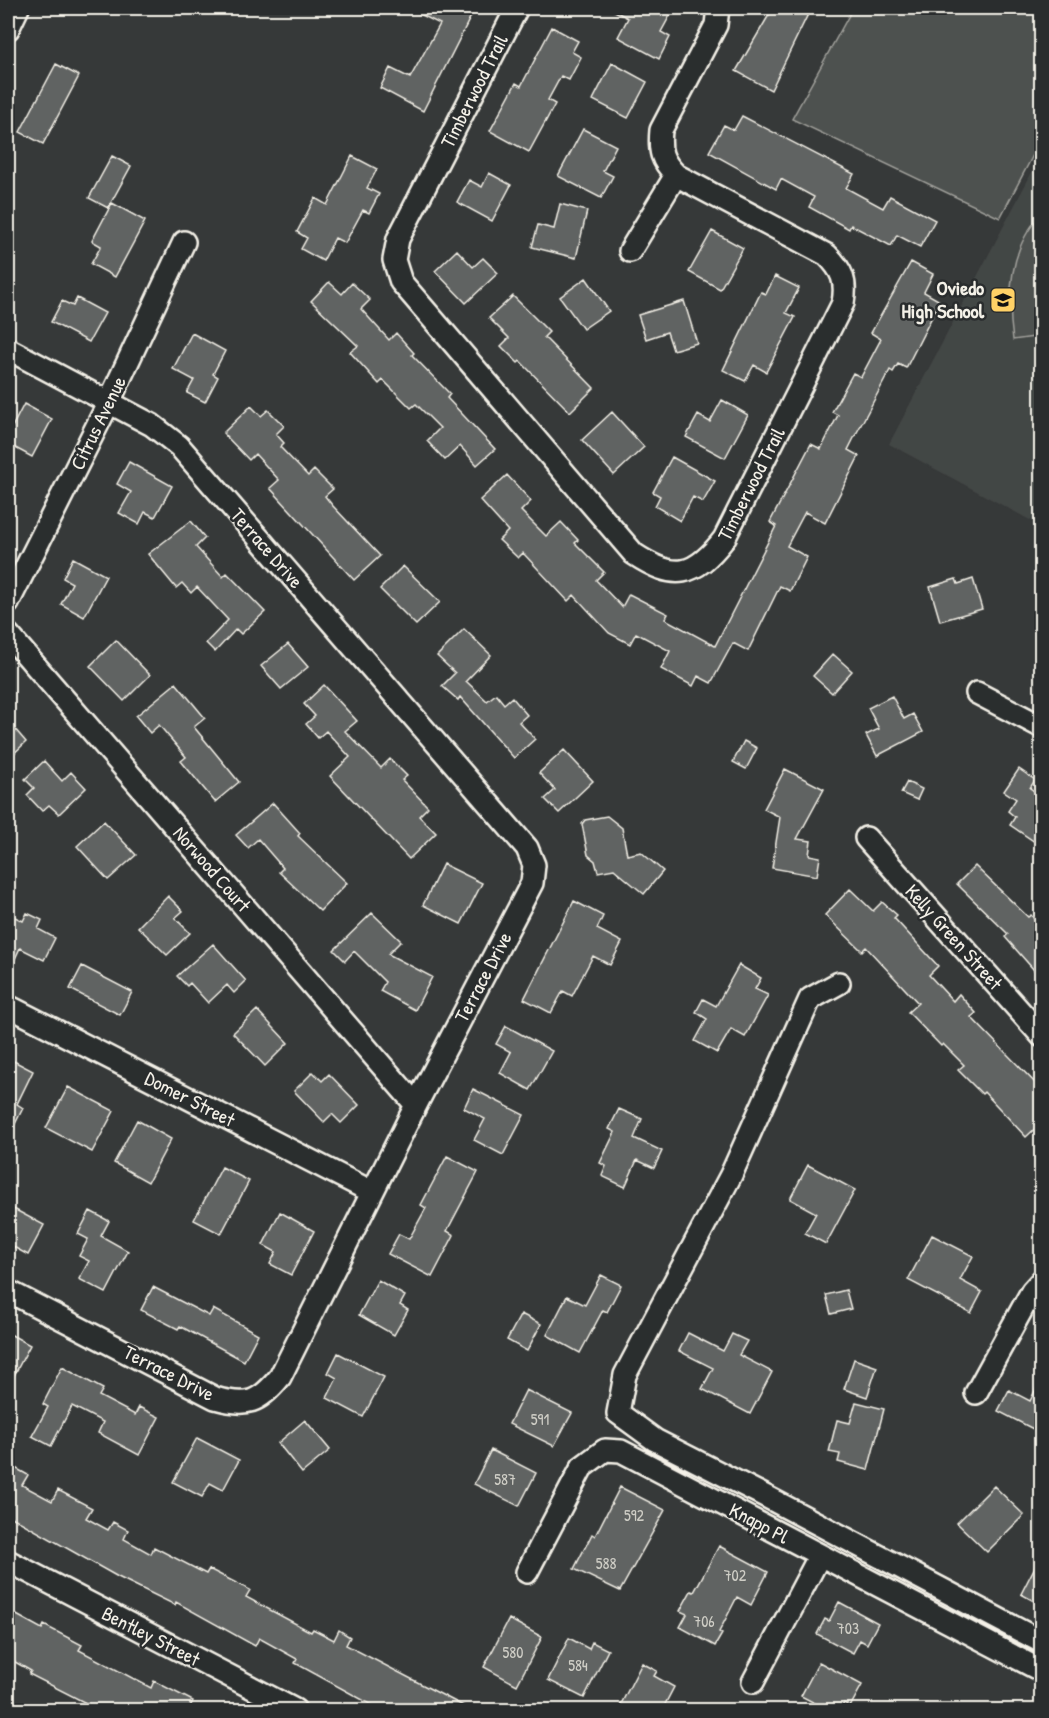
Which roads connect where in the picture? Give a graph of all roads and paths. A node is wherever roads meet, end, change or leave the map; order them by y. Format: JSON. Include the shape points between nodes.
{"nodes":[{"id":1,"x":18,"y":8,"type":"edge"},
{"id":2,"x":517,"y":8,"type":"edge"},
{"id":3,"x":718,"y":8,"type":"edge"},
{"id":4,"x":8,"y":29,"type":"edge"},
{"id":5,"x":676,"y":175,"type":"junction"},
{"id":6,"x":184,"y":242,"type":"dead end"},
{"id":7,"x":630,"y":251,"type":"dead end"},
{"id":8,"x":8,"y":349,"type":"edge"},
{"id":9,"x":109,"y":402,"type":"junction"},
{"id":10,"x":8,"y":603,"type":"edge"},
{"id":11,"x":8,"y":634,"type":"edge"},
{"id":12,"x":977,"y":693,"type":"dead end"},
{"id":13,"x":1041,"y":727,"type":"edge"},
{"id":14,"x":866,"y":838,"type":"dead end"},
{"id":15,"x":838,"y":983,"type":"dead end"},
{"id":16,"x":8,"y":1006,"type":"edge"},
{"id":17,"x":1041,"y":1036,"type":"edge"},
{"id":18,"x":416,"y":1105,"type":"junction"},
{"id":19,"x":372,"y":1192,"type":"junction"},
{"id":20,"x":1041,"y":1280,"type":"edge"},
{"id":21,"x":8,"y":1291,"type":"edge"},
{"id":22,"x":976,"y":1393,"type":"dead end"},
{"id":23,"x":820,"y":1555,"type":"junction"},
{"id":24,"x":8,"y":1561,"type":"edge"},
{"id":25,"x":527,"y":1572,"type":"dead end"},
{"id":26,"x":1041,"y":1642,"type":"edge"},
{"id":27,"x":1041,"y":1671,"type":"edge"},
{"id":28,"x":753,"y":1683,"type":"dead end"},
{"id":29,"x":295,"y":1710,"type":"edge"}],
"edges":[{"from":1,"to":4,"type":"street"},
{"from":2,"to":5,"type":"street","name":"Timberwood Trail","via":[[398,239],[394,260],[401,282],[634,554],[656,568],[682,572],[707,561],[724,539],[843,303],[846,287],[841,269],[827,255]]},
{"from":3,"to":5,"type":"street","name":"Timberwood Trail","via":[[716,25],[661,130],[659,150],[663,162]]},
{"from":5,"to":7,"type":"street"},
{"from":6,"to":9,"type":"street","name":"Citrus Avenue"},
{"from":8,"to":9,"type":"street","name":"Terrace Drive"},
{"from":9,"to":10,"type":"street","name":"Citrus Avenue"},
{"from":9,"to":18,"type":"street","name":"Terrace Drive","via":[[152,425],[179,446],[527,848],[534,865],[532,883]]},
{"from":11,"to":18,"type":"street","name":"Norwood Court"},
{"from":12,"to":13,"type":"street"},
{"from":14,"to":17,"type":"street","name":"Kelly Green Street"},
{"from":15,"to":26,"type":"street","via":[[810,999],[731,1174],[625,1375],[618,1413],[655,1440]]},
{"from":16,"to":19,"type":"street","name":"Domer Street"},
{"from":18,"to":19,"type":"street","name":"Terrace Drive"},
{"from":19,"to":21,"type":"street","name":"Terrace Drive","via":[[280,1377],[267,1394],[252,1402],[236,1404],[215,1398]]},
{"from":20,"to":22,"type":"street"},
{"from":23,"to":25,"type":"street","name":"Knapp Pl","via":[[644,1462],[621,1451],[605,1450],[582,1467]]},
{"from":23,"to":27,"type":"street","name":"Knapp Pl"},
{"from":23,"to":28,"type":"street"},
{"from":24,"to":29,"type":"street","name":"Bentley Street"}]}
